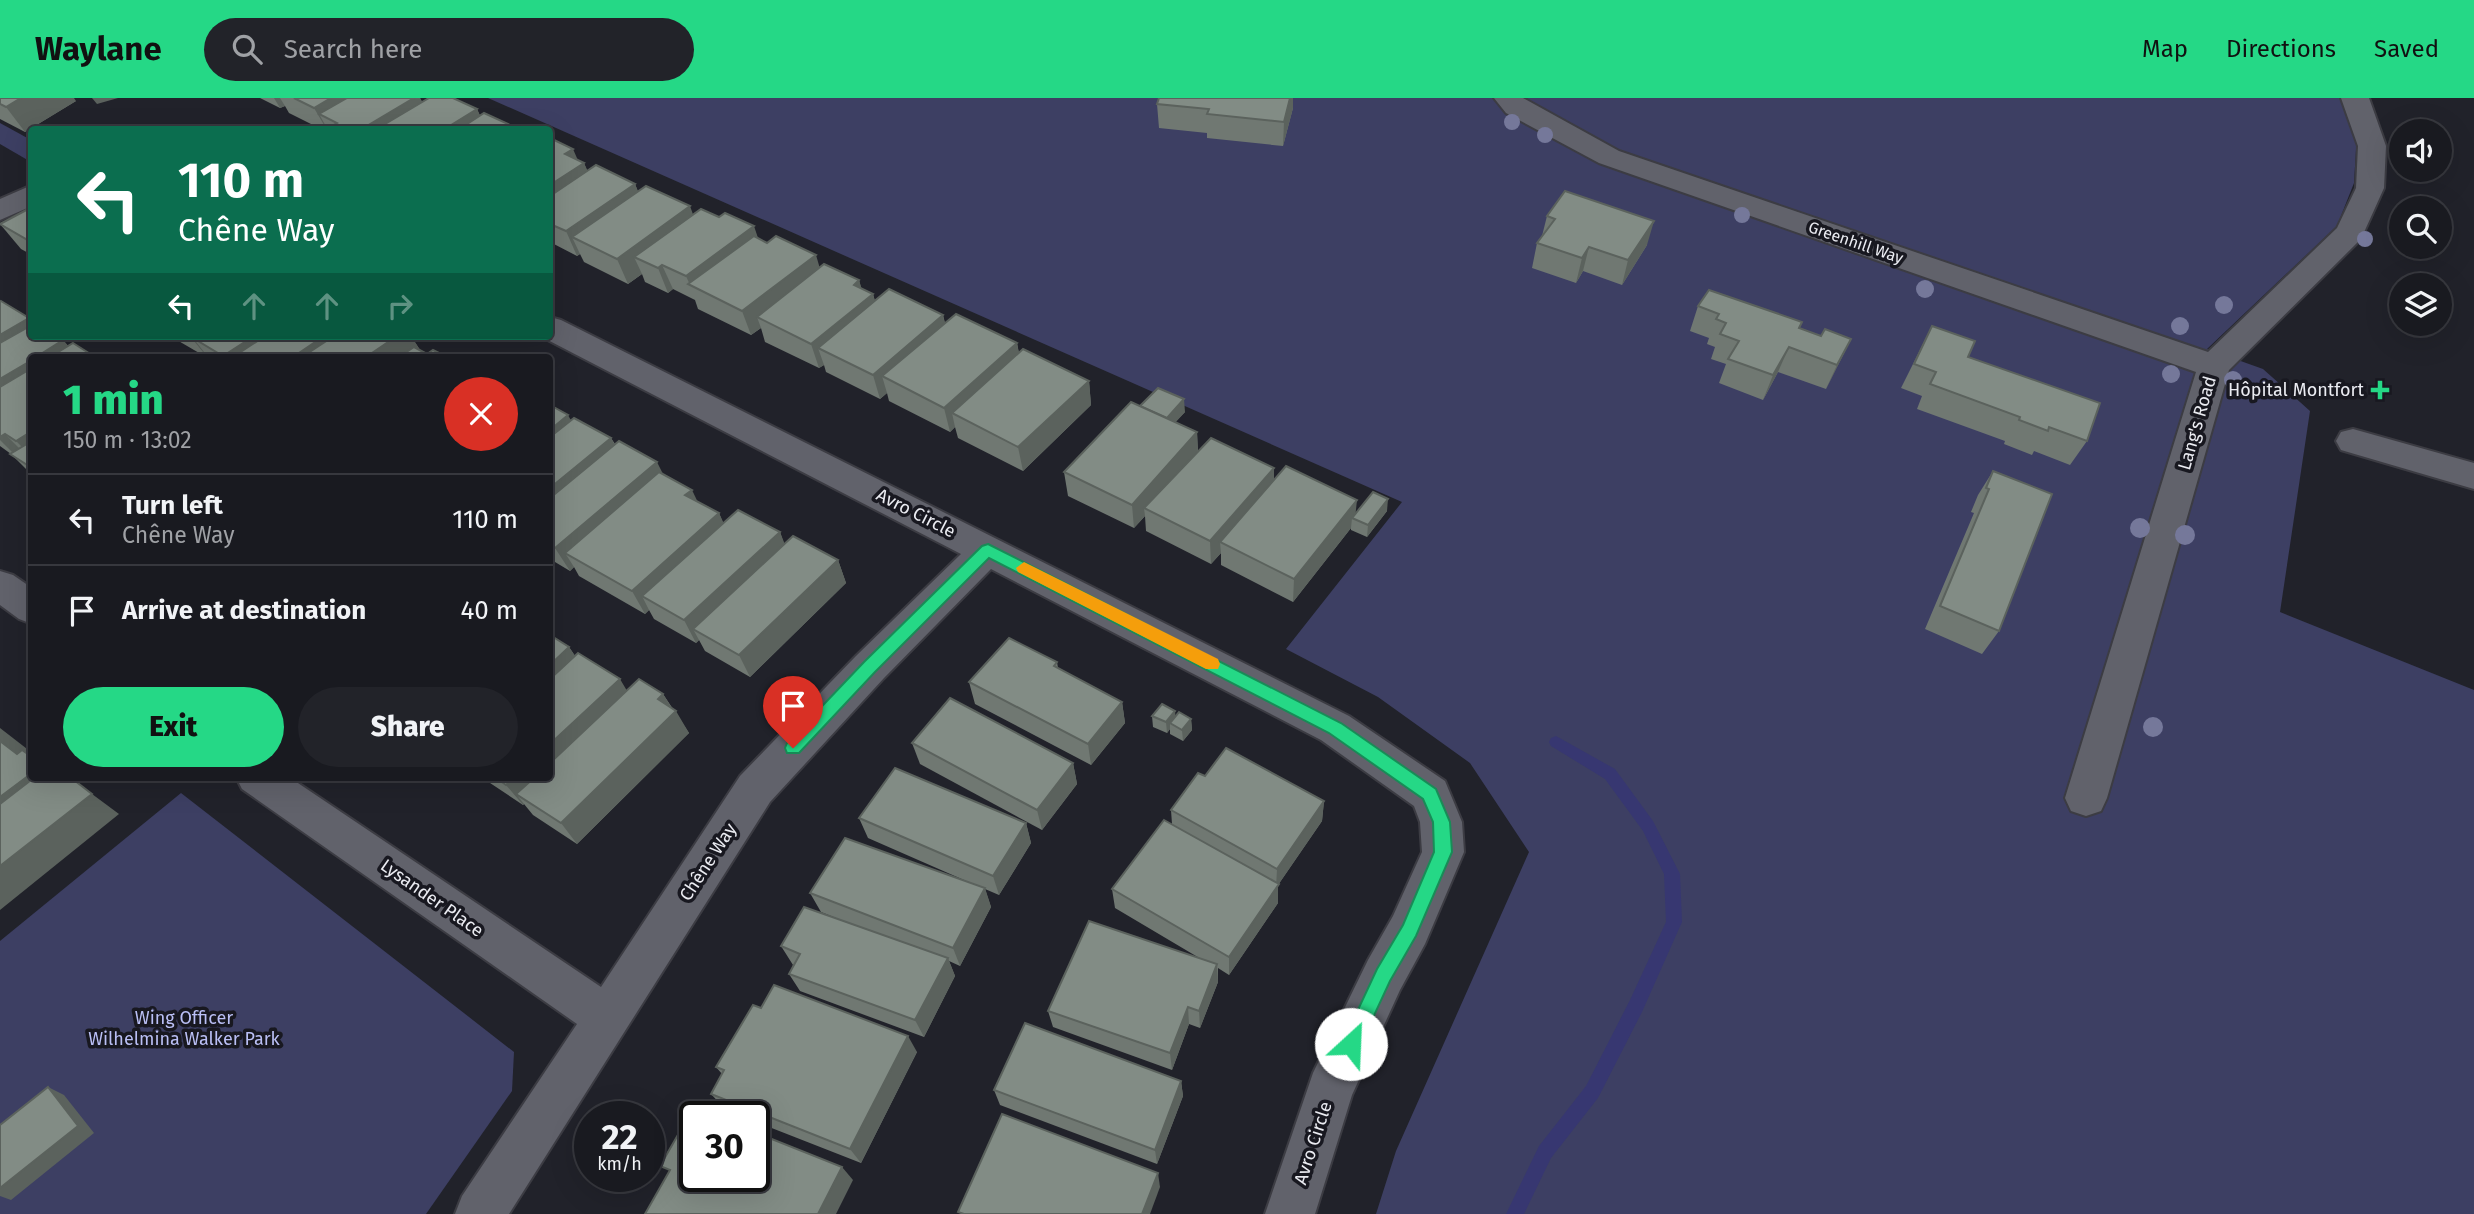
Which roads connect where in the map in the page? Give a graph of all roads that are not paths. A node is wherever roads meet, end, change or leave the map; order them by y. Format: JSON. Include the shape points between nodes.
{"nodes":[{"id":1,"x":1508,"y":98,"type":"edge"},
{"id":2,"x":2355,"y":98,"type":"edge"},
{"id":3,"x":28,"y":196,"type":"edge"},
{"id":4,"x":0,"y":211,"type":"edge"},
{"id":5,"x":553,"y":330,"type":"edge"},
{"id":6,"x":2214,"y":366,"type":"junction"},
{"id":7,"x":2353,"y":441,"type":"dead end"},
{"id":8,"x":2474,"y":476,"type":"edge"},
{"id":9,"x":988,"y":550,"type":"junction"},
{"id":10,"x":0,"y":585,"type":"edge"},
{"id":11,"x":28,"y":607,"type":"edge"},
{"id":12,"x":262,"y":781,"type":"edge"},
{"id":13,"x":2086,"y":798,"type":"dead end"},
{"id":14,"x":608,"y":1019,"type":"junction"},
{"id":15,"x":480,"y":1214,"type":"edge"},
{"id":16,"x":1290,"y":1214,"type":"edge"}],
"edges":[{"from":1,"to":6,"type":"street","name":"Greenhill Way","via":[[1516,107],[1609,157]]},
{"from":2,"to":6,"type":"street","name":"Lang's Road","via":[[2372,146],[2370,188],[2350,232]]},
{"from":3,"to":4,"type":"street"},
{"from":5,"to":9,"type":"street","name":"Avro Circle"},
{"from":6,"to":13,"type":"street","name":"Lang's Road"},
{"from":7,"to":8,"type":"street"},
{"from":9,"to":14,"type":"street","name":"Chêne Way","via":[[755,789]]},
{"from":9,"to":16,"type":"street","name":"Avro Circle","via":[[1335,728],[1430,794],[1441,822],[1443,852],[1330,1090]]},
{"from":10,"to":11,"type":"street"},
{"from":12,"to":14,"type":"street","name":"Lysander Place"},
{"from":14,"to":15,"type":"street","name":"Chêne Way"}]}
